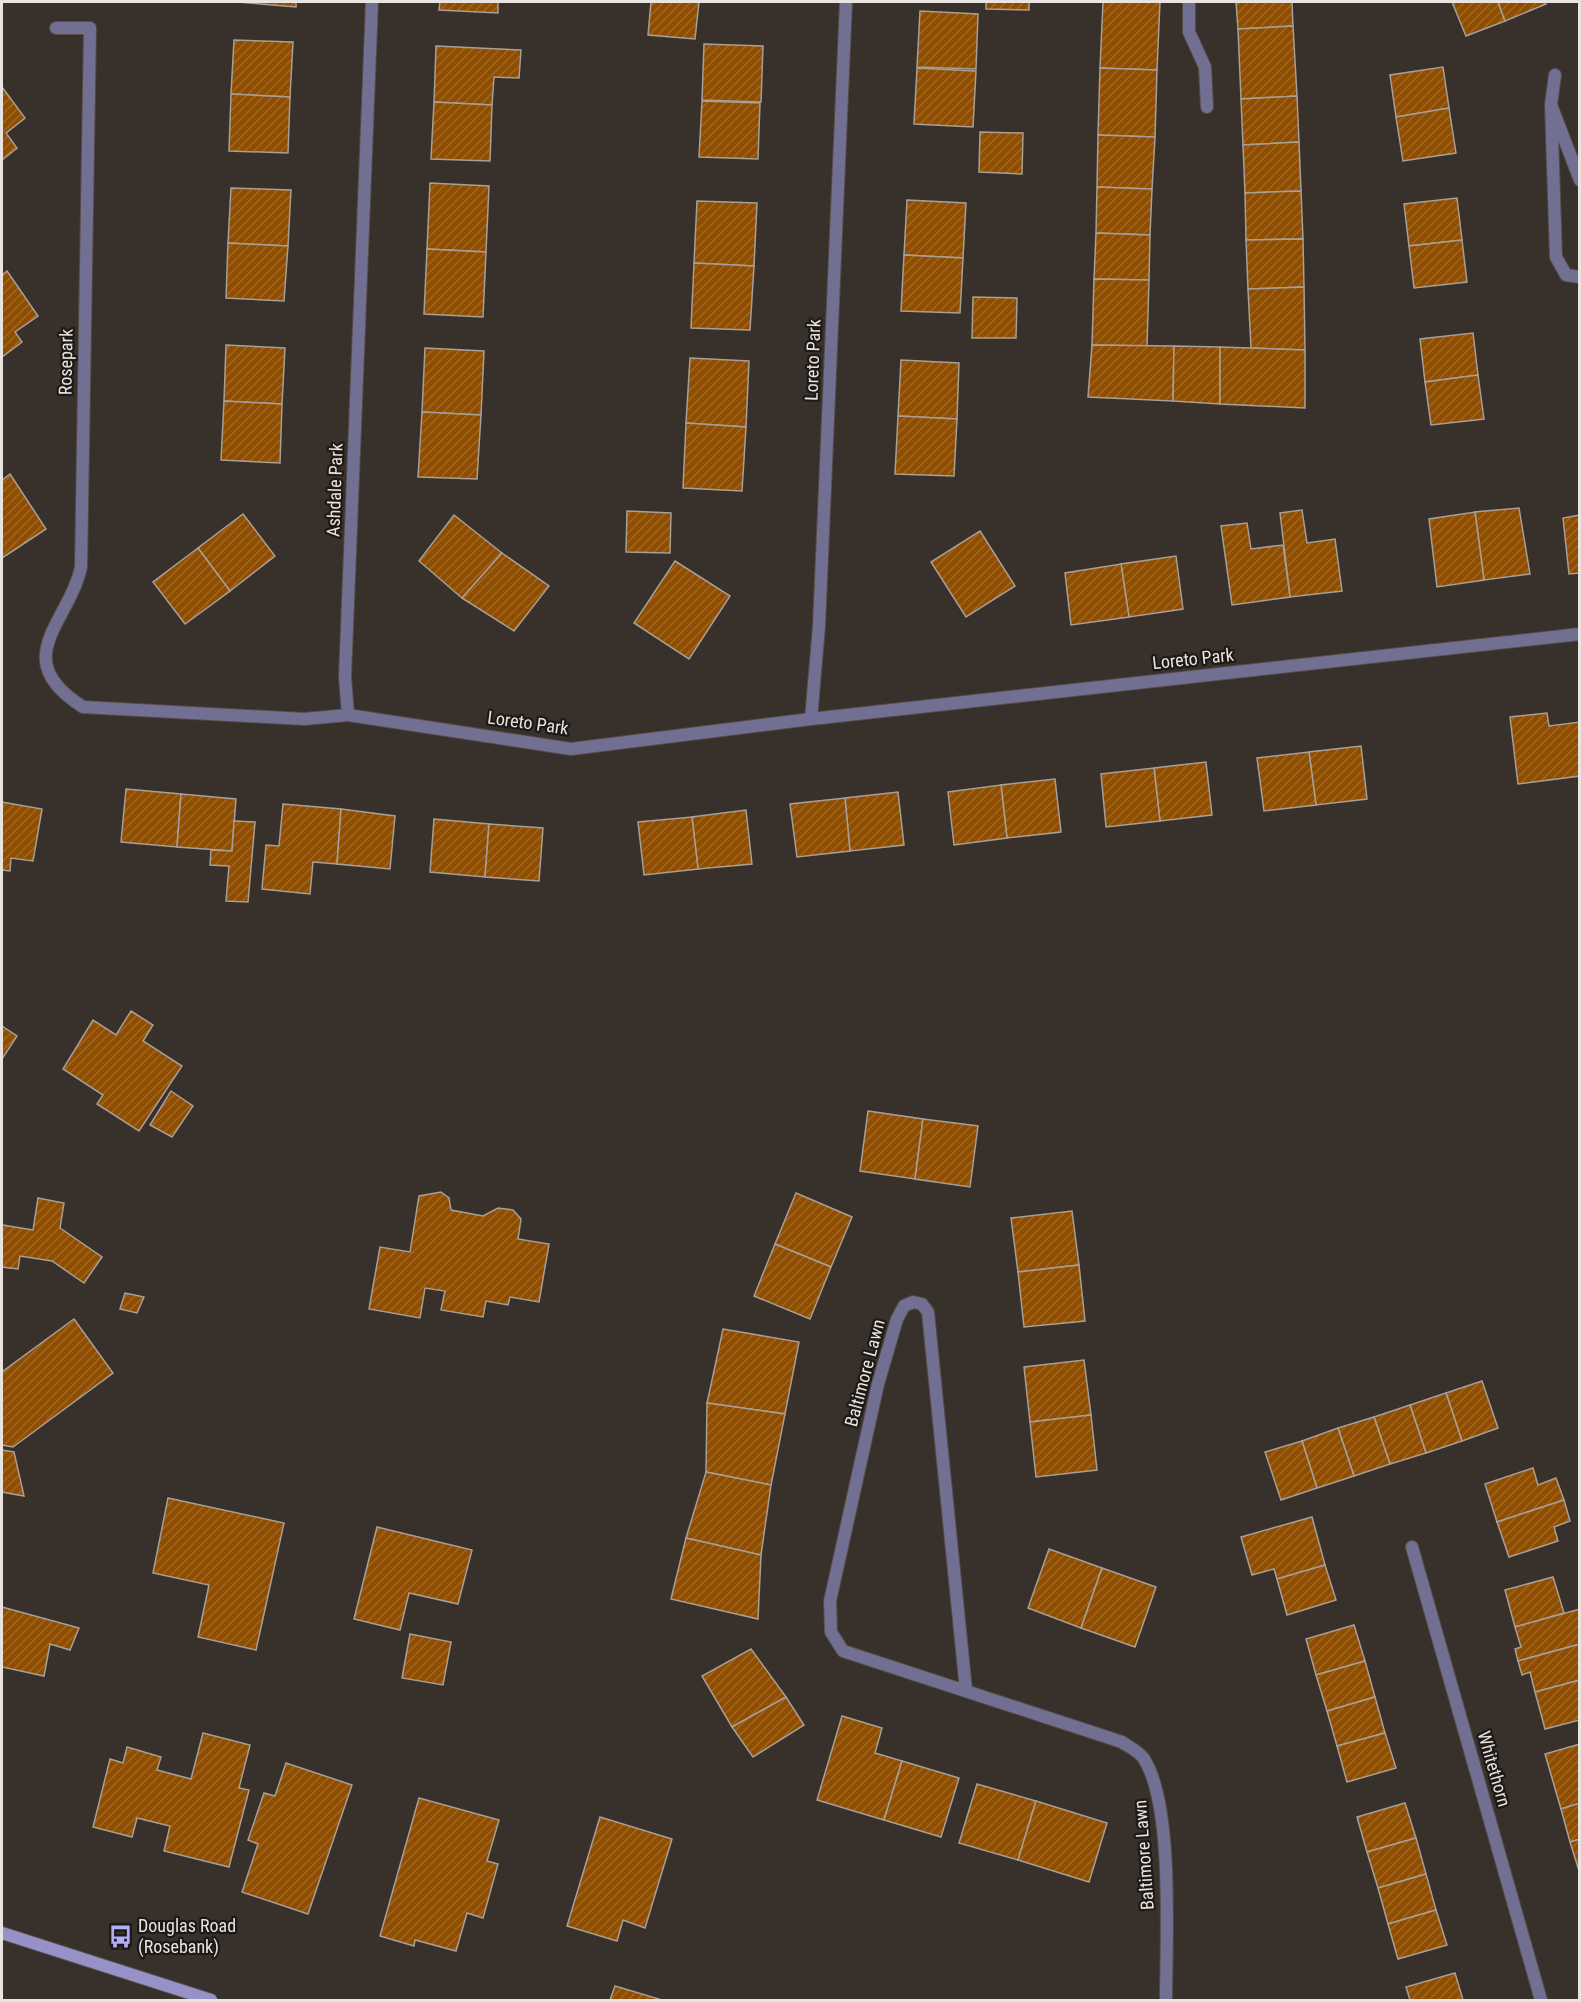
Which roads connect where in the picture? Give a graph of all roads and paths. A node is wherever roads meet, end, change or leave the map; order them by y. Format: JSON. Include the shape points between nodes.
{"nodes":[{"id":1,"x":372,"y":2,"type":"edge"},
{"id":2,"x":846,"y":2,"type":"edge"},
{"id":3,"x":1190,"y":2,"type":"edge"},
{"id":4,"x":56,"y":28,"type":"dead end"},
{"id":5,"x":1555,"y":75,"type":"dead end"},
{"id":6,"x":1551,"y":105,"type":"junction"},
{"id":7,"x":1207,"y":107,"type":"dead end"},
{"id":8,"x":1580,"y":180,"type":"edge"},
{"id":9,"x":1580,"y":277,"type":"edge"},
{"id":10,"x":1580,"y":634,"type":"edge"},
{"id":11,"x":348,"y":715,"type":"junction"},
{"id":12,"x":811,"y":719,"type":"junction"},
{"id":13,"x":1412,"y":1546,"type":"dead end"},
{"id":14,"x":966,"y":1690,"type":"junction"},
{"id":15,"x":2,"y":1933,"type":"edge"},
{"id":16,"x":211,"y":2001,"type":"edge"},
{"id":17,"x":1166,"y":2001,"type":"edge"},
{"id":18,"x":1541,"y":2001,"type":"edge"}],
"edges":[{"from":1,"to":11,"type":"street","name":"Ashdale Park","via":[[345,677]]},
{"from":2,"to":12,"type":"street","name":"Loreto Park","via":[[820,614]]},
{"from":3,"to":7,"type":"street","via":[[1189,32],[1205,67]]},
{"from":4,"to":11,"type":"street","name":"Rosepark","via":[[90,28],[90,40],[81,567],[47,642],[49,671],[56,685],[83,707],[304,719]]},
{"from":5,"to":6,"type":"street"},
{"from":6,"to":8,"type":"street"},
{"from":6,"to":9,"type":"street","via":[[1556,257],[1566,274]]},
{"from":10,"to":12,"type":"street","name":"Loreto Park"},
{"from":11,"to":12,"type":"street","name":"Loreto Park","via":[[571,749]]},
{"from":13,"to":18,"type":"street","name":"Whitethorn"},
{"from":14,"to":14,"type":"street","name":"Baltimore Lawn","via":[[843,1651],[831,1632],[830,1601],[878,1384],[897,1319],[904,1306],[913,1302],[922,1304],[928,1312],[934,1353]]},
{"from":14,"to":17,"type":"street","name":"Baltimore Lawn","via":[[1122,1742],[1143,1757],[1157,1789],[1166,1885]]},
{"from":15,"to":16,"type":"main road"}]}
